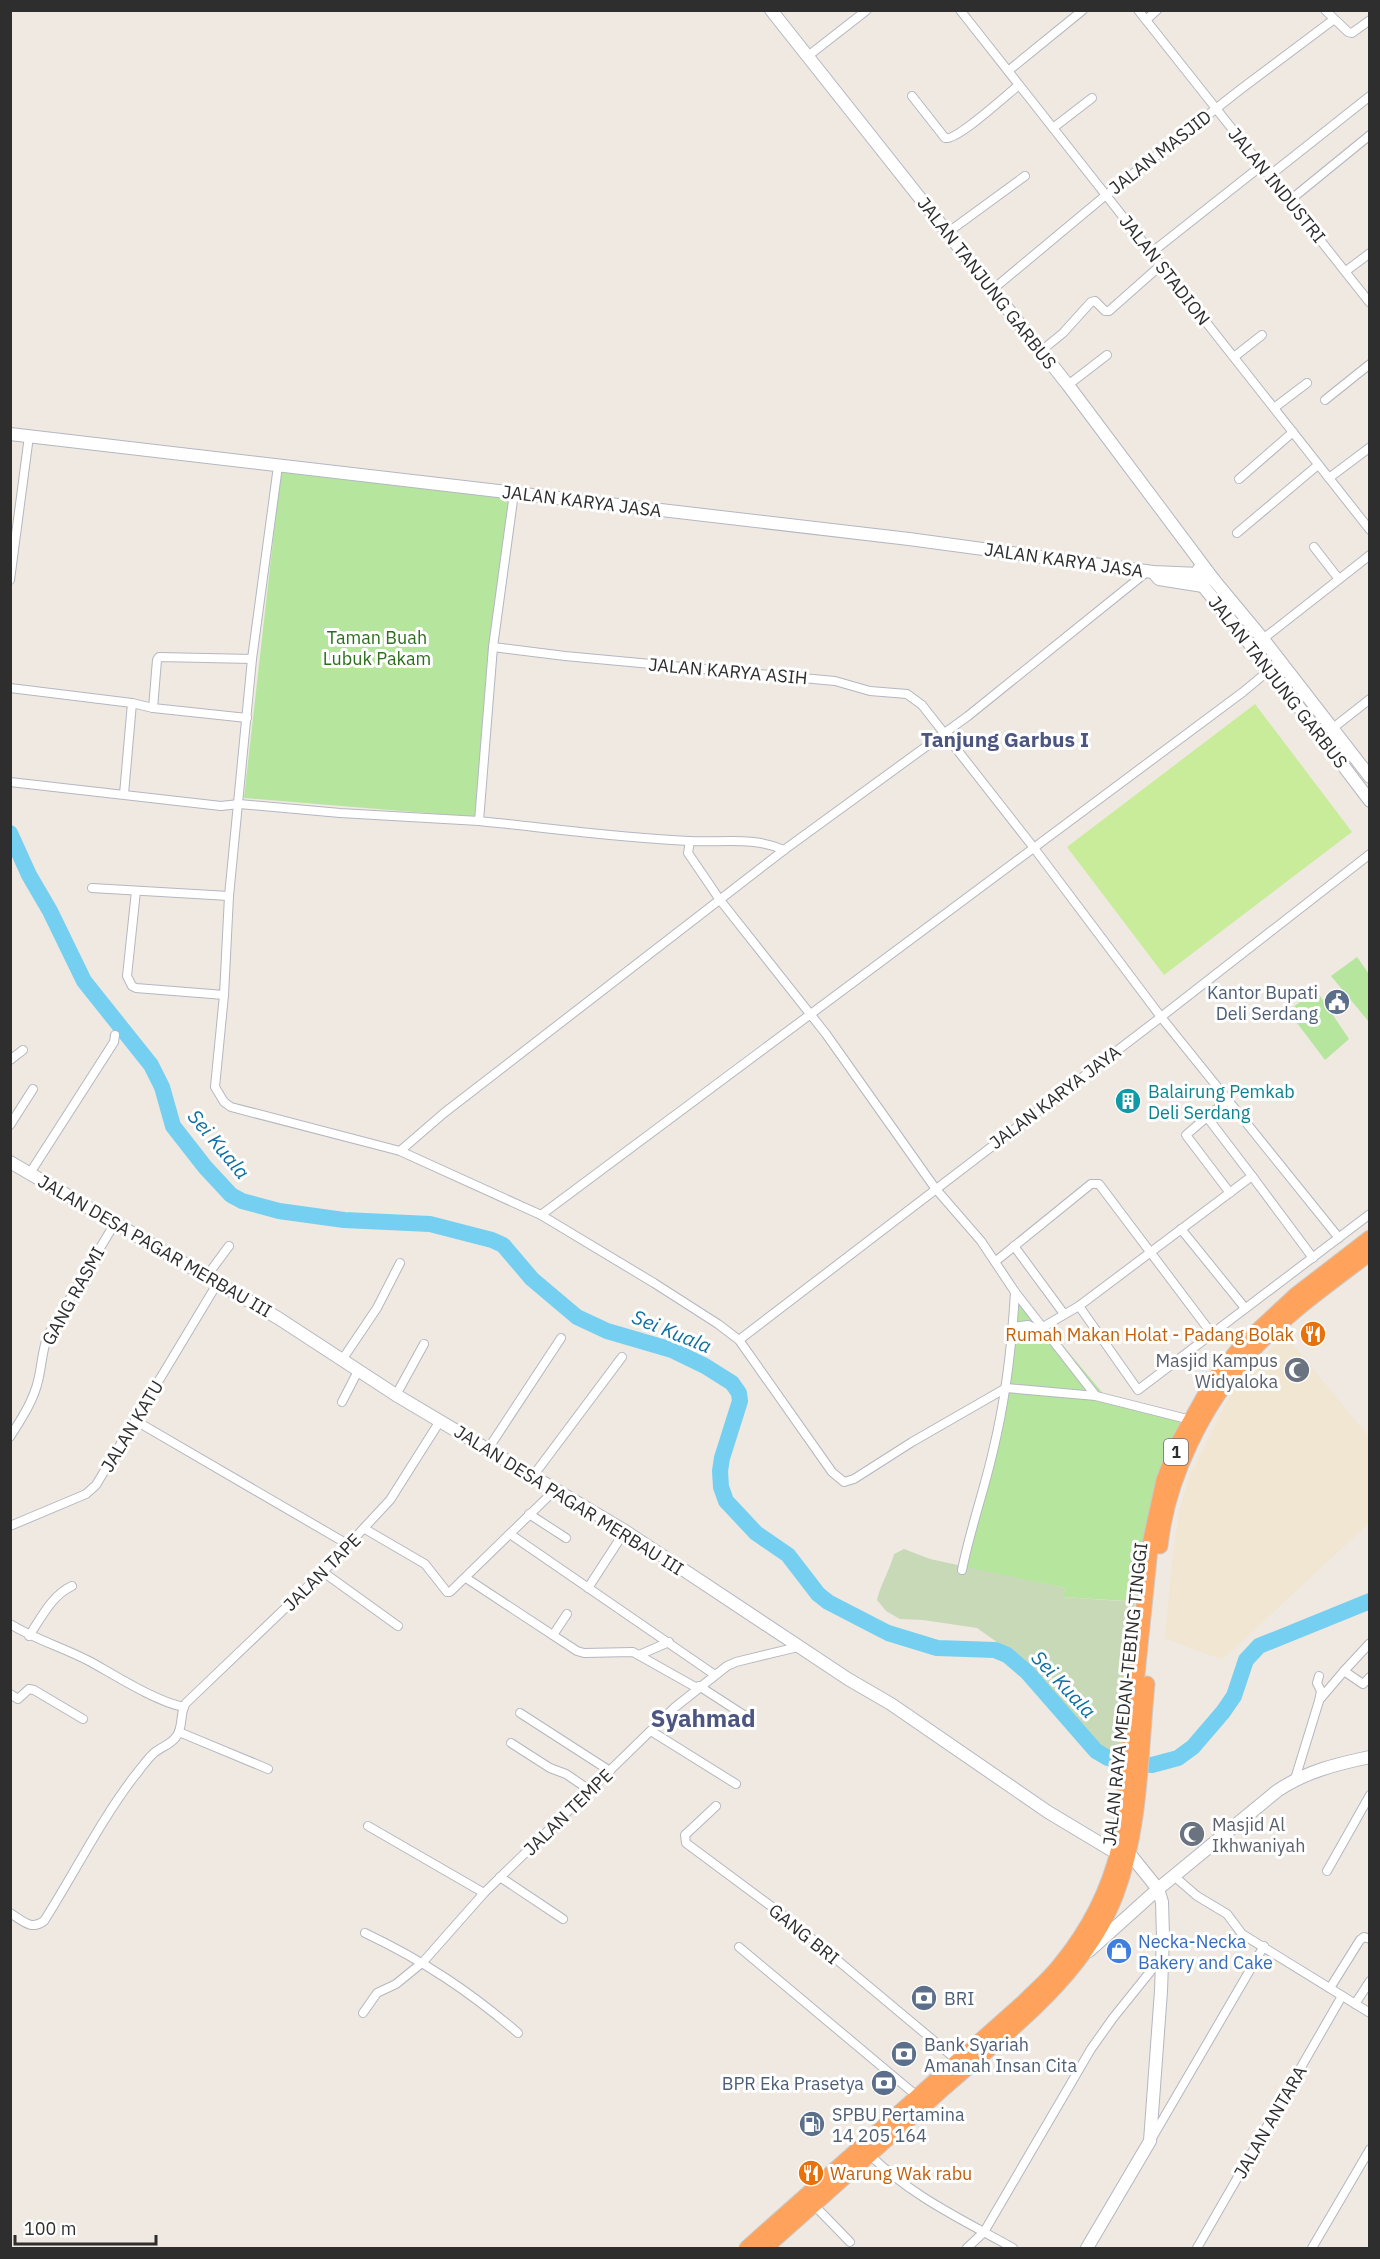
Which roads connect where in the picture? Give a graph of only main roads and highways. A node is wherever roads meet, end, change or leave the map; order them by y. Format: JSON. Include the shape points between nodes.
{"nodes":[{"id":1,"x":1370,"y":1238,"type":"edge"},
{"id":2,"x":1370,"y":1253,"type":"edge"},
{"id":3,"x":1136,"y":1740,"type":"junction"},
{"id":4,"x":1123,"y":1854,"type":"junction"},
{"id":5,"x":747,"y":2248,"type":"edge"},
{"id":6,"x":765,"y":2248,"type":"edge"}],
"edges":[{"from":1,"to":3,"type":"highway","name":"JALAN RAYA MEDAN-TEBING TINGGI","number":"1","via":[[1248,1338],[1212,1383],[1191,1420],[1164,1480],[1155,1515]]},
{"from":2,"to":3,"type":"highway","name":"JALAN RAYA MEDAN-TEBING TINGGI","number":"1","via":[[1251,1352],[1223,1389],[1189,1448],[1174,1486],[1161,1540]]},
{"from":3,"to":4,"type":"highway","name":"JALAN RAYA MEDAN-TEBING TINGGI","number":"1"},
{"from":4,"to":5,"type":"highway","name":"JALAN RAYA MEDAN-TEBING TINGGI","number":"1","via":[[1085,1929],[1059,1967]]},
{"from":4,"to":6,"type":"highway","name":"JALAN RAYA MEDAN-TEBING TINGGI","number":"1","via":[[1116,1896],[1076,1963],[1031,2009]]}]}
